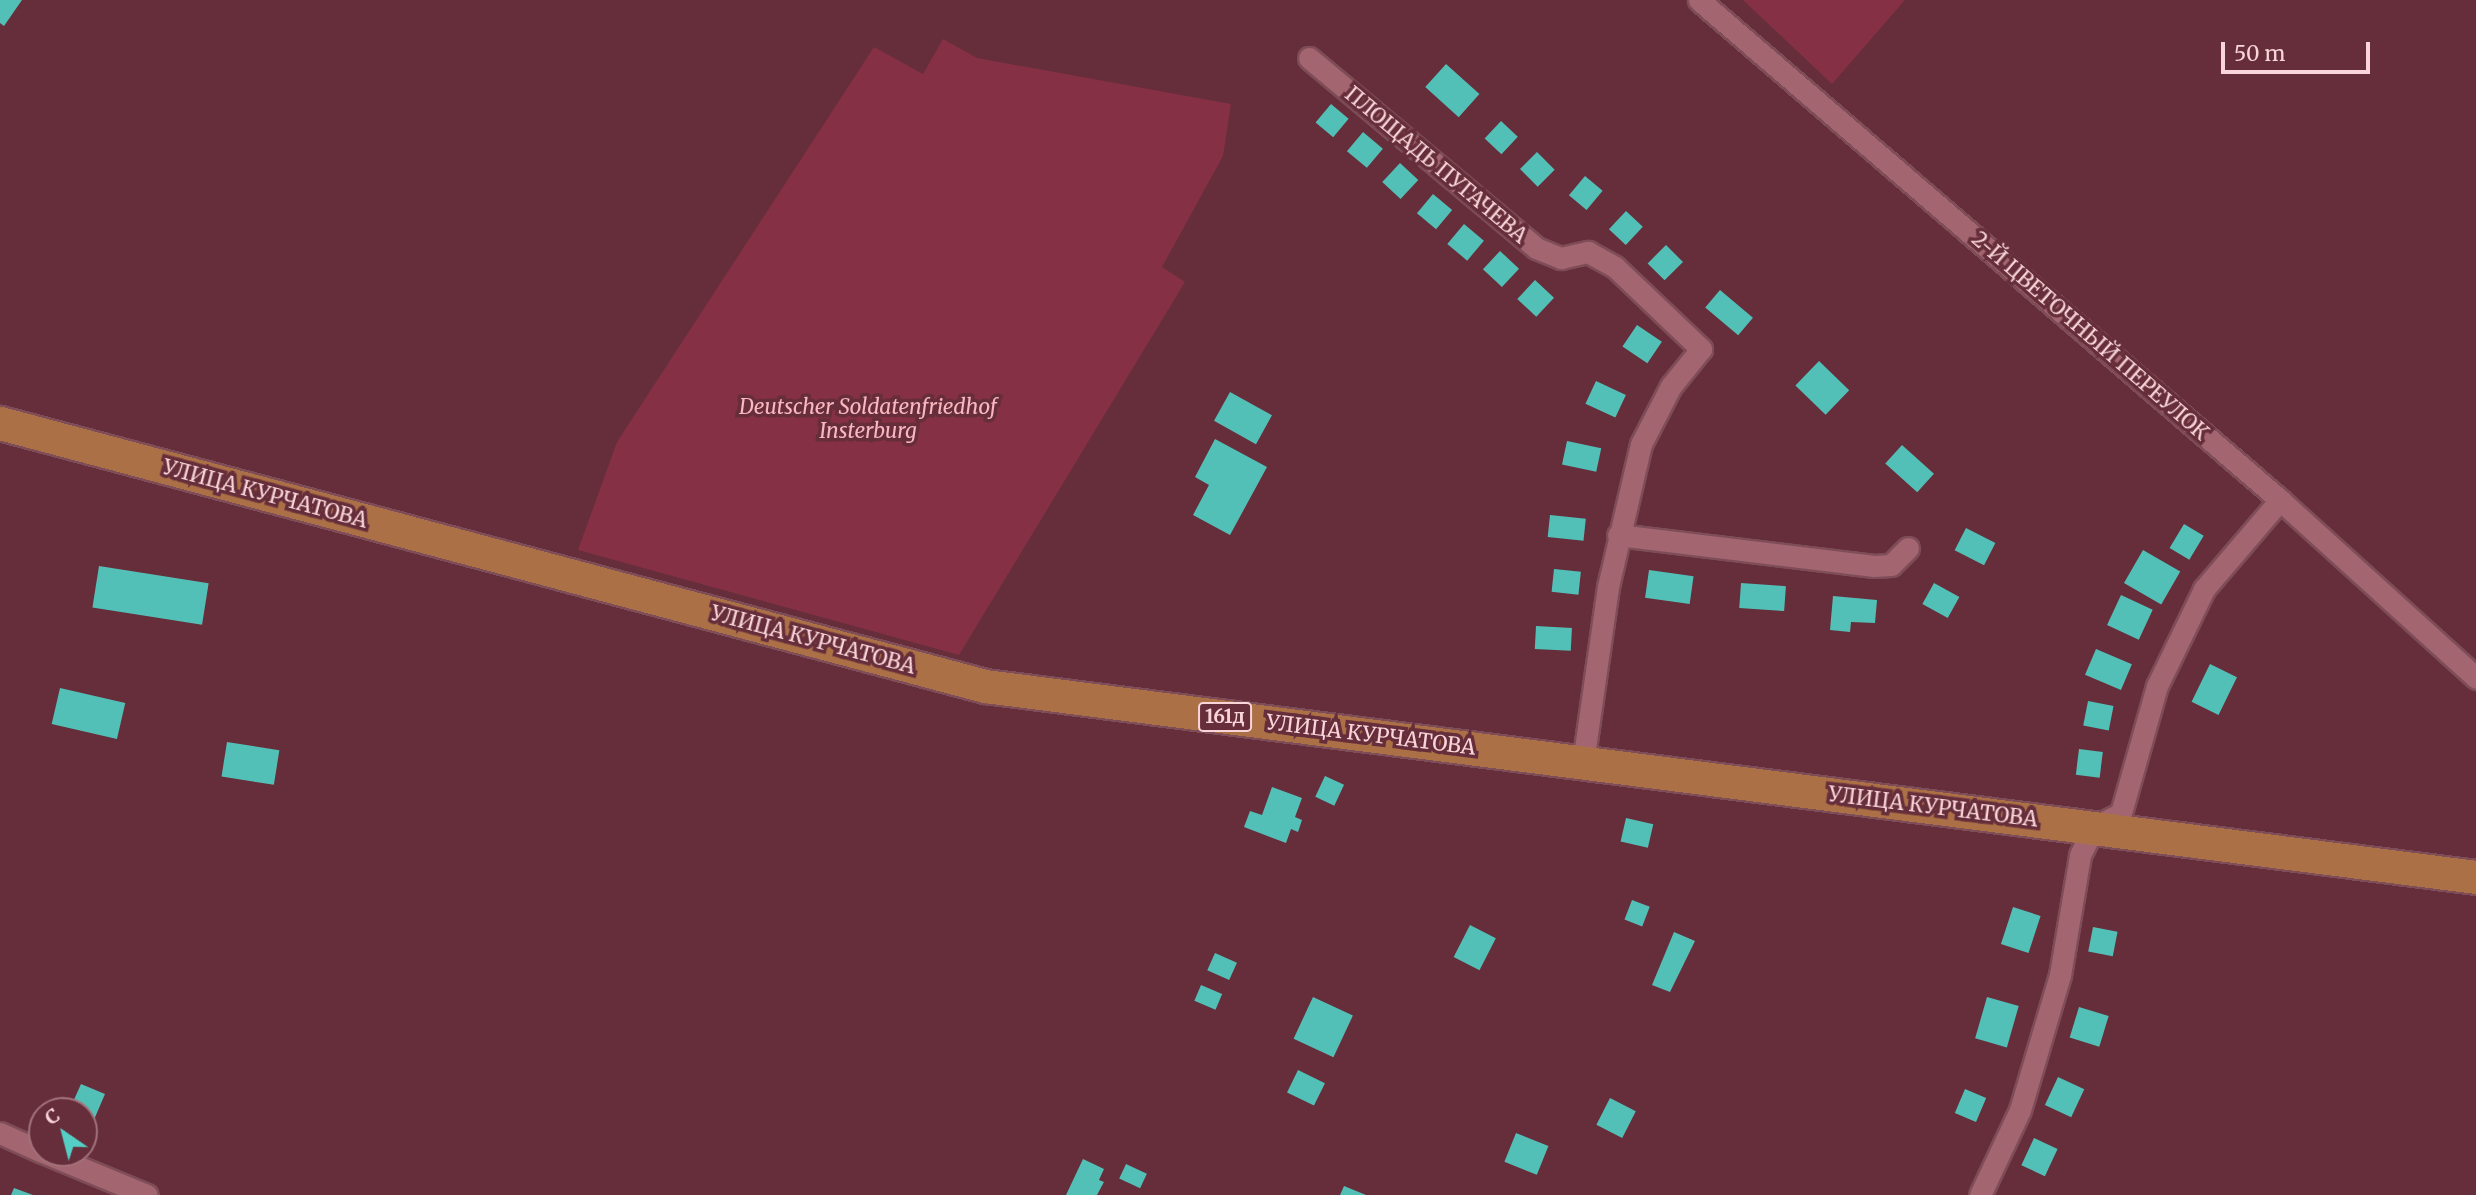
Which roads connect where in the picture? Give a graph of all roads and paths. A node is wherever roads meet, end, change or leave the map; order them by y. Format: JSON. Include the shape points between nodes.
{"nodes":[{"id":1,"x":1699,"y":0,"type":"edge"},
{"id":2,"x":1308,"y":58,"type":"dead end"},
{"id":3,"x":0,"y":423,"type":"edge"},
{"id":4,"x":2280,"y":500,"type":"junction"},
{"id":5,"x":1618,"y":535,"type":"junction"},
{"id":6,"x":1908,"y":548,"type":"dead end"},
{"id":7,"x":2476,"y":678,"type":"edge"},
{"id":8,"x":1583,"y":762,"type":"junction"},
{"id":9,"x":2094,"y":827,"type":"junction"},
{"id":10,"x":2476,"y":877,"type":"edge"},
{"id":11,"x":0,"y":1133,"type":"edge"},
{"id":12,"x":28,"y":1145,"type":"edge"},
{"id":13,"x":80,"y":1167,"type":"edge"},
{"id":14,"x":147,"y":1195,"type":"edge"},
{"id":15,"x":1980,"y":1195,"type":"edge"}],
"edges":[{"from":1,"to":4,"type":"street","name":"2-Й ЦВЕТОЧНЫЙ ПЕРЕУЛОК"},
{"from":2,"to":5,"type":"street","name":"ПЛОЩАДЬ ПУГАЧЕВА","via":[[1536,248],[1561,258],[1588,252],[1615,267],[1701,349],[1671,386],[1641,444]]},
{"from":3,"to":8,"type":"main road","name":"УЛИЦА КУРЧАТОВА","number":"161д","via":[[985,686]]},
{"from":4,"to":7,"type":"street","name":"2-Й ЦВЕТОЧНЫЙ ПЕРЕУЛОК"},
{"from":4,"to":9,"type":"street","via":[[2204,589],[2157,686],[2121,813]]},
{"from":5,"to":6,"type":"street","via":[[1874,566],[1891,565]]},
{"from":5,"to":8,"type":"street"},
{"from":8,"to":9,"type":"main road","name":"УЛИЦА КУРЧАТОВА","number":"161д"},
{"from":9,"to":10,"type":"main road","name":"УЛИЦА КУРЧАТОВА","number":"161д"},
{"from":9,"to":15,"type":"street","via":[[2080,855],[2060,975],[2020,1110]]},
{"from":11,"to":12,"type":"street"},
{"from":13,"to":14,"type":"street"}]}
